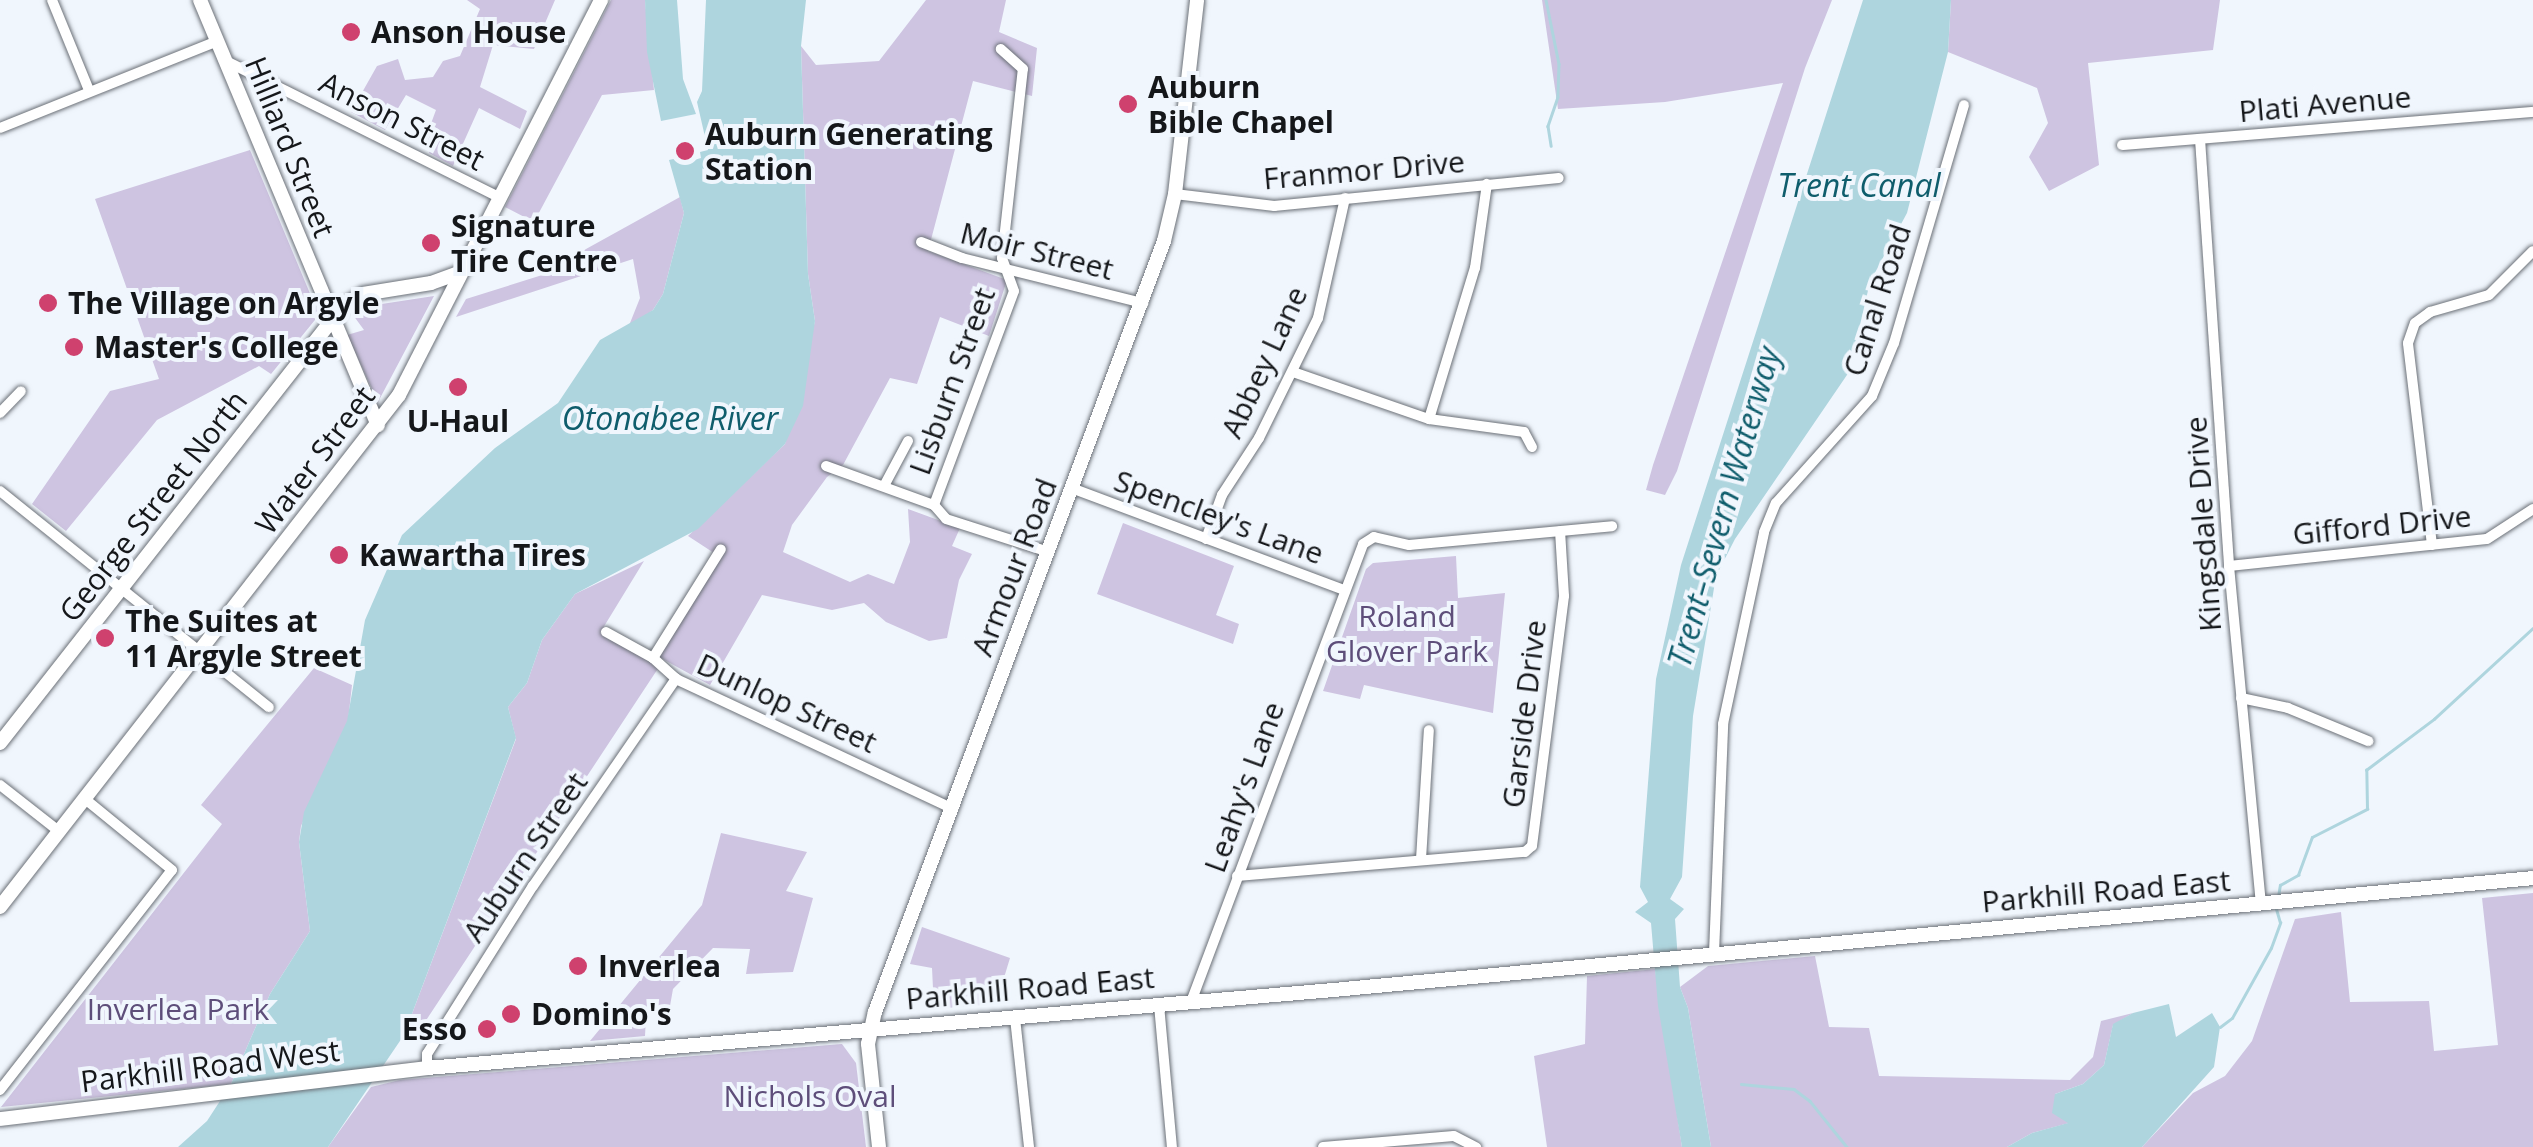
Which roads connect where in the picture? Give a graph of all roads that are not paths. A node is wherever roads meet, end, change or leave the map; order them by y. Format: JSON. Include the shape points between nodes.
{"nodes":[{"id":1,"x":52,"y":0,"type":"edge"},
{"id":2,"x":200,"y":0,"type":"edge"},
{"id":3,"x":601,"y":0,"type":"edge"},
{"id":4,"x":1196,"y":0,"type":"edge"},
{"id":5,"x":217,"y":41,"type":"junction"},
{"id":6,"x":1001,"y":49,"type":"dead end"},
{"id":7,"x":226,"y":61,"type":"junction"},
{"id":8,"x":89,"y":90,"type":"junction"},
{"id":9,"x":1964,"y":105,"type":"dead end"},
{"id":10,"x":2533,"y":112,"type":"edge"},
{"id":11,"x":0,"y":128,"type":"edge"},
{"id":12,"x":2200,"y":139,"type":"junction"},
{"id":13,"x":2122,"y":146,"type":"dead end"},
{"id":14,"x":1559,"y":178,"type":"dead end"},
{"id":15,"x":1487,"y":184,"type":"junction"},
{"id":16,"x":1174,"y":194,"type":"junction"},
{"id":17,"x":501,"y":198,"type":"junction"},
{"id":18,"x":1345,"y":198,"type":"junction"},
{"id":19,"x":921,"y":242,"type":"dead end"},
{"id":20,"x":2533,"y":251,"type":"edge"},
{"id":21,"x":462,"y":271,"type":"junction"},
{"id":22,"x":1009,"y":271,"type":"junction"},
{"id":23,"x":431,"y":283,"type":"junction"},
{"id":24,"x":1144,"y":303,"type":"junction"},
{"id":25,"x":440,"y":309,"type":"junction"},
{"id":26,"x":334,"y":321,"type":"junction"},
{"id":27,"x":1292,"y":372,"type":"junction"},
{"id":28,"x":21,"y":391,"type":"dead end"},
{"id":29,"x":0,"y":413,"type":"edge"},
{"id":30,"x":1429,"y":419,"type":"junction"},
{"id":31,"x":378,"y":425,"type":"junction"},
{"id":32,"x":908,"y":441,"type":"dead end"},
{"id":33,"x":1532,"y":447,"type":"dead end"},
{"id":34,"x":826,"y":466,"type":"dead end"},
{"id":35,"x":884,"y":486,"type":"junction"},
{"id":36,"x":1074,"y":489,"type":"junction"},
{"id":37,"x":0,"y":492,"type":"edge"},
{"id":38,"x":934,"y":505,"type":"junction"},
{"id":39,"x":2533,"y":509,"type":"edge"},
{"id":40,"x":1612,"y":526,"type":"dead end"},
{"id":41,"x":1560,"y":531,"type":"junction"},
{"id":42,"x":1206,"y":539,"type":"junction"},
{"id":43,"x":2432,"y":545,"type":"junction"},
{"id":44,"x":721,"y":549,"type":"dead end"},
{"id":45,"x":1049,"y":552,"type":"junction"},
{"id":46,"x":2228,"y":566,"type":"junction"},
{"id":47,"x":123,"y":588,"type":"junction"},
{"id":48,"x":1344,"y":590,"type":"junction"},
{"id":49,"x":606,"y":632,"type":"dead end"},
{"id":50,"x":202,"y":652,"type":"junction"},
{"id":51,"x":654,"y":658,"type":"junction"},
{"id":52,"x":676,"y":678,"type":"junction"},
{"id":53,"x":2241,"y":698,"type":"junction"},
{"id":54,"x":268,"y":707,"type":"dead end"},
{"id":55,"x":1429,"y":730,"type":"dead end"},
{"id":56,"x":2368,"y":741,"type":"dead end"},
{"id":57,"x":0,"y":743,"type":"edge"},
{"id":58,"x":0,"y":785,"type":"edge"},
{"id":59,"x":85,"y":799,"type":"junction"},
{"id":60,"x":953,"y":808,"type":"junction"},
{"id":61,"x":60,"y":832,"type":"junction"},
{"id":62,"x":1421,"y":860,"type":"junction"},
{"id":63,"x":1238,"y":876,"type":"junction"},
{"id":64,"x":2533,"y":878,"type":"edge"},
{"id":65,"x":2261,"y":904,"type":"junction"},
{"id":66,"x":0,"y":908,"type":"edge"},
{"id":67,"x":1714,"y":953,"type":"junction"},
{"id":68,"x":1191,"y":1002,"type":"junction"},
{"id":69,"x":1159,"y":1004,"type":"junction"},
{"id":70,"x":1015,"y":1018,"type":"junction"},
{"id":71,"x":871,"y":1028,"type":"junction"},
{"id":72,"x":427,"y":1068,"type":"junction"},
{"id":73,"x":0,"y":1090,"type":"edge"},
{"id":74,"x":2,"y":1117,"type":"edge"},
{"id":75,"x":879,"y":1147,"type":"edge"},
{"id":76,"x":1029,"y":1147,"type":"edge"},
{"id":77,"x":1172,"y":1147,"type":"edge"},
{"id":78,"x":1323,"y":1147,"type":"edge"},
{"id":79,"x":1476,"y":1147,"type":"edge"}],
"edges":[{"from":1,"to":8,"type":"street"},
{"from":2,"to":5,"type":"main road","name":"Hilliard Street"},
{"from":3,"to":17,"type":"main road","name":"Water Street"},
{"from":4,"to":16,"type":"main road","name":"Armour Road"},
{"from":5,"to":7,"type":"main road","name":"Hilliard Street"},
{"from":5,"to":8,"type":"street"},
{"from":6,"to":22,"type":"street","name":"Lisburn Street","via":[[1023,69],[1002,258]]},
{"from":7,"to":17,"type":"street","name":"Anson Street"},
{"from":7,"to":26,"type":"main road","name":"Hilliard Street"},
{"from":8,"to":11,"type":"street"},
{"from":9,"to":67,"type":"street","name":"Canal Road","via":[[1872,396],[1776,503],[1764,532],[1723,724]]},
{"from":10,"to":12,"type":"street","name":"Plati Avenue"},
{"from":12,"to":13,"type":"street","name":"Plati Avenue"},
{"from":12,"to":46,"type":"street","name":"Kingsdale Drive"},
{"from":14,"to":15,"type":"street","name":"Franmor Drive"},
{"from":15,"to":18,"type":"street","name":"Franmor Drive"},
{"from":15,"to":30,"type":"street","via":[[1475,268]]},
{"from":16,"to":18,"type":"street","name":"Franmor Drive","via":[[1274,206]]},
{"from":16,"to":24,"type":"main road","name":"Armour Road"},
{"from":17,"to":21,"type":"main road","name":"Water Street"},
{"from":18,"to":27,"type":"street","name":"Abbey Lane","via":[[1318,318]]},
{"from":19,"to":22,"type":"street","name":"Moir Street"},
{"from":20,"to":43,"type":"street","via":[[2488,295],[2430,312],[2415,323],[2408,342]]},
{"from":21,"to":23,"type":"main road","name":"George Street North"},
{"from":21,"to":25,"type":"main road","name":"Water Street"},
{"from":22,"to":24,"type":"street","name":"Moir Street"},
{"from":22,"to":38,"type":"street","name":"Lisburn Street","via":[[1014,291]]},
{"from":23,"to":25,"type":"main road"},
{"from":23,"to":26,"type":"main road","name":"George Street North","via":[[359,296]]},
{"from":24,"to":36,"type":"main road","name":"Armour Road"},
{"from":25,"to":31,"type":"main road","name":"Water Street"},
{"from":26,"to":31,"type":"main road","name":"Hilliard Street"},
{"from":26,"to":47,"type":"main road","name":"George Street North"},
{"from":27,"to":30,"type":"street"},
{"from":27,"to":42,"type":"street","name":"Abbey Lane","via":[[1222,496]]},
{"from":28,"to":29,"type":"street"},
{"from":30,"to":33,"type":"street","via":[[1524,432]]},
{"from":31,"to":50,"type":"main road","name":"Water Street"},
{"from":32,"to":35,"type":"street"},
{"from":34,"to":35,"type":"street"},
{"from":35,"to":38,"type":"street"},
{"from":36,"to":42,"type":"street","name":"Spencley's Lane"},
{"from":36,"to":45,"type":"main road","name":"Armour Road"},
{"from":37,"to":47,"type":"street"},
{"from":38,"to":45,"type":"street","via":[[946,519]]},
{"from":39,"to":43,"type":"street","name":"Gifford Drive","via":[[2487,539]]},
{"from":40,"to":41,"type":"street","name":"Spencley's Lane"},
{"from":41,"to":48,"type":"street","name":"Spencley's Lane","via":[[1409,545],[1374,537],[1360,549]]},
{"from":41,"to":62,"type":"street","name":"Garside Drive","via":[[1565,588],[1532,846],[1525,852]]},
{"from":42,"to":48,"type":"street","name":"Spencley's Lane"},
{"from":43,"to":46,"type":"street","name":"Gifford Drive"},
{"from":44,"to":51,"type":"street"},
{"from":45,"to":60,"type":"main road","name":"Armour Road"},
{"from":46,"to":53,"type":"street","name":"Kingsdale Drive"},
{"from":47,"to":50,"type":"street"},
{"from":47,"to":57,"type":"main road","name":"George Street North"},
{"from":48,"to":63,"type":"street","name":"Leahy's Lane"},
{"from":49,"to":51,"type":"street","name":"Dunlop Street"},
{"from":50,"to":54,"type":"street"},
{"from":50,"to":59,"type":"main road","name":"Water Street"},
{"from":51,"to":52,"type":"street","name":"Dunlop Street"},
{"from":52,"to":60,"type":"street","name":"Dunlop Street"},
{"from":52,"to":72,"type":"street","name":"Auburn Street","via":[[533,886],[427,1054]]},
{"from":53,"to":56,"type":"street","via":[[2288,708]]},
{"from":53,"to":65,"type":"street","name":"Kingsdale Drive"},
{"from":55,"to":62,"type":"street"},
{"from":58,"to":61,"type":"street"},
{"from":59,"to":61,"type":"main road","name":"Water Street"},
{"from":59,"to":73,"type":"street","via":[[172,870]]},
{"from":60,"to":71,"type":"main road","name":"Armour Road"},
{"from":61,"to":66,"type":"main road","name":"Water Street"},
{"from":62,"to":63,"type":"street","name":"Garside Drive"},
{"from":63,"to":68,"type":"street","name":"Leahy's Lane"},
{"from":64,"to":65,"type":"main road","name":"Parkhill Road East"},
{"from":65,"to":67,"type":"main road","name":"Parkhill Road East"},
{"from":67,"to":68,"type":"main road","name":"Parkhill Road East"},
{"from":68,"to":69,"type":"main road","name":"Parkhill Road East"},
{"from":69,"to":70,"type":"main road","name":"Parkhill Road East"},
{"from":69,"to":77,"type":"street"},
{"from":70,"to":71,"type":"main road","name":"Parkhill Road East"},
{"from":70,"to":76,"type":"street"},
{"from":71,"to":72,"type":"main road","name":"Parkhill Road East"},
{"from":71,"to":75,"type":"main road","name":"Armour Road"},
{"from":72,"to":74,"type":"main road","name":"Parkhill Road West"},
{"from":78,"to":79,"type":"street","via":[[1454,1136]]}]}
